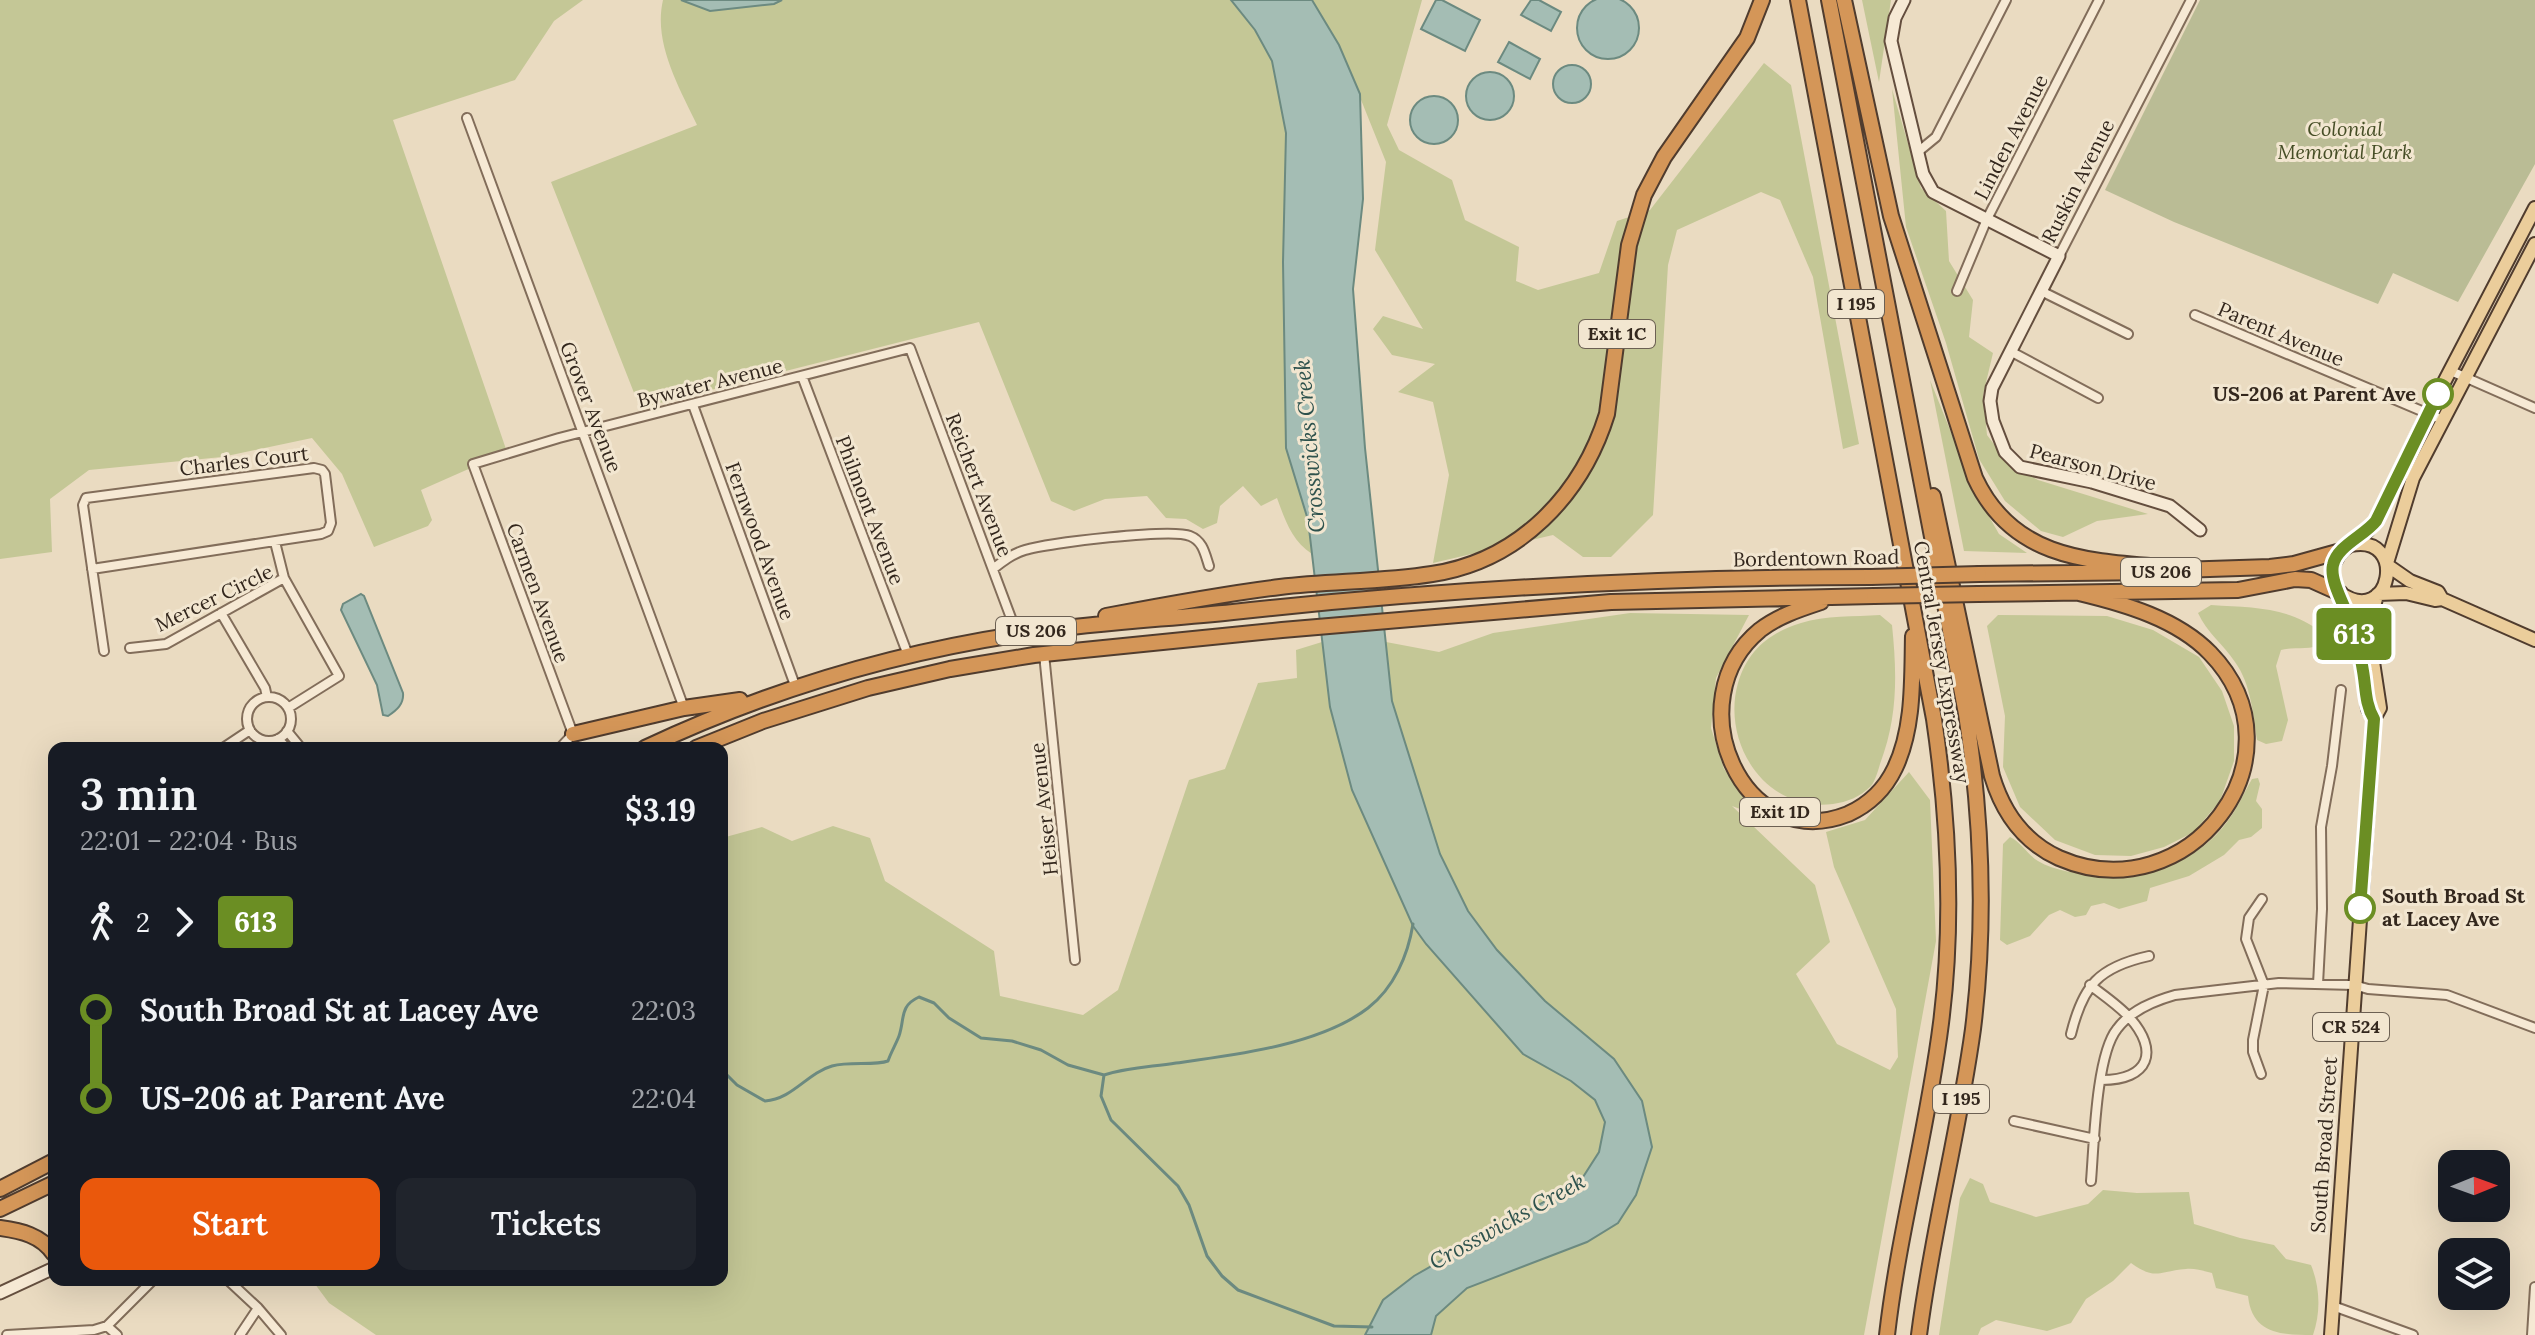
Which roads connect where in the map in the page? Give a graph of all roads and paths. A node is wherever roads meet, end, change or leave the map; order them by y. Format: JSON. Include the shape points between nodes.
{"nodes":[{"id":1,"x":1762,"y":0,"type":"edge"},
{"id":2,"x":1798,"y":0,"type":"edge"},
{"id":3,"x":1829,"y":0,"type":"edge"},
{"id":4,"x":1844,"y":0,"type":"edge"},
{"id":5,"x":1904,"y":0,"type":"edge"},
{"id":6,"x":2006,"y":0,"type":"edge"},
{"id":7,"x":2099,"y":0,"type":"edge"},
{"id":8,"x":2191,"y":0,"type":"edge"},
{"id":9,"x":467,"y":118,"type":"dead end"},
{"id":10,"x":1919,"y":151,"type":"junction"},
{"id":11,"x":2535,"y":208,"type":"edge"},
{"id":12,"x":1987,"y":219,"type":"junction"},
{"id":13,"x":2535,"y":244,"type":"edge"},
{"id":14,"x":2059,"y":256,"type":"junction"},
{"id":15,"x":1957,"y":291,"type":"dead end"},
{"id":16,"x":2041,"y":291,"type":"junction"},
{"id":17,"x":1889,"y":313,"type":"junction"},
{"id":18,"x":2195,"y":315,"type":"dead end"},
{"id":19,"x":2128,"y":334,"type":"dead end"},
{"id":20,"x":910,"y":348,"type":"joint"},
{"id":21,"x":2010,"y":351,"type":"junction"},
{"id":22,"x":2451,"y":371,"type":"junction"},
{"id":23,"x":802,"y":376,"type":"junction"},
{"id":24,"x":1997,"y":377,"type":"joint"},
{"id":25,"x":2466,"y":379,"type":"junction"},
{"id":26,"x":2098,"y":398,"type":"dead end"},
{"id":27,"x":693,"y":405,"type":"junction"},
{"id":28,"x":2535,"y":408,"type":"edge"},
{"id":29,"x":2428,"y":413,"type":"junction"},
{"id":30,"x":2443,"y":420,"type":"junction"},
{"id":31,"x":584,"y":432,"type":"junction"},
{"id":32,"x":473,"y":464,"type":"joint"},
{"id":33,"x":2200,"y":530,"type":"dead end"},
{"id":34,"x":275,"y":542,"type":"junction"},
{"id":35,"x":2344,"y":549,"type":"junction"},
{"id":36,"x":2387,"y":564,"type":"junction"},
{"id":37,"x":1209,"y":566,"type":"dead end"},
{"id":38,"x":92,"y":569,"type":"junction"},
{"id":39,"x":993,"y":569,"type":"junction"},
{"id":40,"x":2186,"y":569,"type":"junction"},
{"id":41,"x":284,"y":578,"type":"junction"},
{"id":42,"x":2079,"y":593,"type":"junction"},
{"id":43,"x":2340,"y":593,"type":"junction"},
{"id":44,"x":2378,"y":595,"type":"junction"},
{"id":45,"x":1835,"y":598,"type":"junction"},
{"id":46,"x":2442,"y":599,"type":"junction"},
{"id":47,"x":1914,"y":608,"type":"junction"},
{"id":48,"x":221,"y":613,"type":"junction"},
{"id":49,"x":1038,"y":631,"type":"junction"},
{"id":50,"x":1017,"y":634,"type":"junction"},
{"id":51,"x":2535,"y":640,"type":"edge"},
{"id":52,"x":130,"y":648,"type":"dead end"},
{"id":53,"x":104,"y":651,"type":"dead end"},
{"id":54,"x":1044,"y":654,"type":"junction"},
{"id":55,"x":908,"y":655,"type":"junction"},
{"id":56,"x":796,"y":688,"type":"junction"},
{"id":57,"x":2341,"y":690,"type":"dead end"},
{"id":58,"x":267,"y":697,"type":"junction"},
{"id":59,"x":769,"y":697,"type":"junction"},
{"id":60,"x":288,"y":708,"type":"junction"},
{"id":61,"x":684,"y":708,"type":"junction"},
{"id":62,"x":2374,"y":719,"type":"junction"},
{"id":63,"x":250,"y":730,"type":"junction"},
{"id":64,"x":287,"y":731,"type":"junction"},
{"id":65,"x":573,"y":734,"type":"junction"},
{"id":66,"x":278,"y":739,"type":"junction"},
{"id":67,"x":232,"y":742,"type":"edge"},
{"id":68,"x":281,"y":742,"type":"edge"},
{"id":69,"x":296,"y":742,"type":"edge"},
{"id":70,"x":566,"y":742,"type":"edge"},
{"id":71,"x":658,"y":742,"type":"edge"},
{"id":72,"x":711,"y":742,"type":"edge"},
{"id":73,"x":2262,"y":899,"type":"dead end"},
{"id":74,"x":2149,"y":956,"type":"dead end"},
{"id":75,"x":1075,"y":960,"type":"dead end"},
{"id":76,"x":2318,"y":984,"type":"junction"},
{"id":77,"x":2090,"y":985,"type":"junction"},
{"id":78,"x":2264,"y":985,"type":"junction"},
{"id":79,"x":2354,"y":985,"type":"junction"},
{"id":80,"x":2129,"y":1017,"type":"junction"},
{"id":81,"x":2535,"y":1028,"type":"edge"},
{"id":82,"x":2071,"y":1034,"type":"dead end"},
{"id":83,"x":2261,"y":1074,"type":"dead end"},
{"id":84,"x":2102,"y":1080,"type":"junction"},
{"id":85,"x":2014,"y":1121,"type":"dead end"},
{"id":86,"x":2095,"y":1139,"type":"junction"},
{"id":87,"x":48,"y":1164,"type":"edge"},
{"id":88,"x":2091,"y":1181,"type":"dead end"},
{"id":89,"x":48,"y":1186,"type":"edge"},
{"id":90,"x":0,"y":1189,"type":"edge"},
{"id":91,"x":0,"y":1209,"type":"edge"},
{"id":92,"x":0,"y":1228,"type":"edge"},
{"id":93,"x":48,"y":1246,"type":"edge"},
{"id":94,"x":48,"y":1271,"type":"edge"},
{"id":95,"x":147,"y":1286,"type":"edge"},
{"id":96,"x":234,"y":1286,"type":"edge"},
{"id":97,"x":2535,"y":1287,"type":"edge"},
{"id":98,"x":0,"y":1293,"type":"edge"},
{"id":99,"x":2333,"y":1306,"type":"junction"},
{"id":100,"x":258,"y":1308,"type":"junction"},
{"id":101,"x":107,"y":1330,"type":"edge"},
{"id":102,"x":7,"y":1335,"type":"edge"},
{"id":103,"x":117,"y":1335,"type":"edge"},
{"id":104,"x":240,"y":1335,"type":"edge"},
{"id":105,"x":281,"y":1335,"type":"edge"},
{"id":106,"x":1887,"y":1335,"type":"edge"},
{"id":107,"x":1919,"y":1335,"type":"edge"},
{"id":108,"x":2331,"y":1335,"type":"edge"},
{"id":109,"x":2413,"y":1335,"type":"edge"},
{"id":110,"x":2532,"y":1335,"type":"edge"}],
"edges":[{"from":1,"to":49,"type":"highway","number":"Exit 1C","via":[[1747,38],[1664,157],[1644,195],[1629,245],[1607,414],[1580,476],[1552,512],[1498,552],[1455,569],[1198,598]]},
{"from":2,"to":47,"type":"highway","name":"Central Jersey Expressway","number":"I 195"},
{"from":3,"to":17,"type":"highway","name":"Central Jersey Expressway","number":"I 195"},
{"from":4,"to":40,"type":"highway","via":[[1891,216],[1983,495],[2005,524],[2048,550]]},
{"from":5,"to":10,"type":"street","via":[[1892,29],[1892,51]]},
{"from":6,"to":10,"type":"street","via":[[1936,137]]},
{"from":7,"to":12,"type":"street","name":"Linden Avenue"},
{"from":8,"to":14,"type":"street","name":"Ruskin Avenue"},
{"from":9,"to":31,"type":"street","name":"Grover Avenue"},
{"from":10,"to":12,"type":"street","via":[[1933,192]]},
{"from":11,"to":22,"type":"main road","number":"US 206"},
{"from":12,"to":14,"type":"street"},
{"from":12,"to":15,"type":"street","name":"Linden Avenue"},
{"from":13,"to":25,"type":"main road"},
{"from":14,"to":16,"type":"street","name":"Ruskin Avenue"},
{"from":16,"to":19,"type":"street"},
{"from":16,"to":21,"type":"street","name":"Ruskin Avenue"},
{"from":17,"to":42,"type":"highway","via":[[2003,806],[2025,835],[2068,862],[2104,870],[2156,864],[2195,843],[2226,809],[2244,761],[2241,706],[2219,664],[2191,637],[2154,617]]},
{"from":17,"to":107,"type":"highway","name":"Central Jersey Expressway","number":"I 195","via":[[1966,714],[1981,861],[1973,1027]]},
{"from":18,"to":29,"type":"street","name":"Parent Avenue"},
{"from":20,"to":23,"type":"street","name":"Bywater Avenue"},
{"from":20,"to":39,"type":"street","name":"Reichert Avenue"},
{"from":21,"to":24,"type":"street","name":"Ruskin Avenue"},
{"from":21,"to":26,"type":"street"},
{"from":22,"to":25,"type":"street"},
{"from":22,"to":29,"type":"main road","number":"US 206"},
{"from":23,"to":27,"type":"street","name":"Bywater Avenue"},
{"from":23,"to":55,"type":"street","name":"Philmont Avenue"},
{"from":24,"to":33,"type":"street","name":"Pearson Drive","via":[[1990,401],[1993,421],[2005,452],[2020,467],[2170,506]]},
{"from":25,"to":28,"type":"street"},
{"from":25,"to":30,"type":"main road"},
{"from":27,"to":31,"type":"street","name":"Bywater Avenue"},
{"from":27,"to":56,"type":"street","name":"Fernwood Avenue"},
{"from":29,"to":30,"type":"street","name":"Parent Avenue"},
{"from":29,"to":35,"type":"main road","number":"US 206","via":[[2376,521]]},
{"from":30,"to":36,"type":"main road","via":[[2413,478]]},
{"from":31,"to":32,"type":"street","name":"Bywater Avenue"},
{"from":31,"to":61,"type":"street","name":"Grover Avenue"},
{"from":32,"to":65,"type":"street","name":"Carmen Avenue"},
{"from":34,"to":38,"type":"street","name":"Charles Court"},
{"from":34,"to":38,"type":"street","name":"Charles Court","via":[[321,534],[330,527],[322,470],[86,498]]},
{"from":34,"to":41,"type":"street"},
{"from":35,"to":36,"type":"main road","via":[[2371,546]]},
{"from":35,"to":40,"type":"highway","name":"Bordentown Road","number":"US 206","via":[[2294,564]]},
{"from":35,"to":43,"type":"main road","via":[[2335,558],[2332,576]]},
{"from":36,"to":44,"type":"main road","via":[[2387,580]]},
{"from":36,"to":46,"type":"main road"},
{"from":37,"to":39,"type":"street","via":[[1195,538],[1157,534],[1035,547]]},
{"from":38,"to":53,"type":"street"},
{"from":39,"to":50,"type":"street","name":"Reichert Avenue"},
{"from":40,"to":49,"type":"highway","name":"Bordentown Road","number":"US 206","bridge":true,"via":[[1581,584]]},
{"from":41,"to":48,"type":"street","name":"Mercer Circle"},
{"from":41,"to":60,"type":"street","name":"Mercer Circle","via":[[339,676]]},
{"from":42,"to":43,"type":"highway","name":"Bordentown Road","via":[[2238,590],[2295,579]]},
{"from":42,"to":45,"type":"highway","name":"Bordentown Road","number":"US 206","bridge":true},
{"from":43,"to":44,"type":"main road","via":[[2355,601]]},
{"from":43,"to":62,"type":"main road","name":"South Broad Street","number":"CR 524"},
{"from":44,"to":46,"type":"main road"},
{"from":44,"to":62,"type":"main road","name":"South Broad Street","number":"CR 524","via":[[2368,629],[2380,708]]},
{"from":45,"to":47,"type":"highway","number":"Exit 1D","via":[[1760,630],[1738,655],[1721,700],[1722,735],[1739,777],[1761,801],[1799,819],[1826,820],[1855,811],[1890,779],[1907,728]]},
{"from":45,"to":54,"type":"highway","name":"Bordentown Road","number":"US 206","via":[[1611,602]]},
{"from":46,"to":51,"type":"main road"},
{"from":47,"to":106,"type":"highway","name":"Central Jersey Expressway","number":"I 195","via":[[1942,773],[1949,916],[1941,1023]]},
{"from":48,"to":52,"type":"street","name":"Mercer Circle","via":[[166,644]]},
{"from":48,"to":58,"type":"street"},
{"from":49,"to":50,"type":"highway","number":"US 206"},
{"from":50,"to":55,"type":"highway","number":"US 206"},
{"from":54,"to":72,"type":"highway","number":"US 206","via":[[868,688]]},
{"from":54,"to":75,"type":"street","name":"Heiser Avenue"},
{"from":55,"to":56,"type":"highway","number":"US 206"},
{"from":56,"to":59,"type":"highway","number":"US 206"},
{"from":57,"to":76,"type":"street","via":[[2321,827]]},
{"from":58,"to":60,"type":"street"},
{"from":58,"to":63,"type":"street","via":[[250,709]]},
{"from":59,"to":61,"type":"highway"},
{"from":59,"to":71,"type":"highway","number":"US 206"},
{"from":60,"to":64,"type":"street"},
{"from":61,"to":65,"type":"highway"},
{"from":62,"to":79,"type":"main road","name":"South Broad Street","number":"CR 524"},
{"from":63,"to":66,"type":"street","via":[[261,740]]},
{"from":63,"to":67,"type":"street"},
{"from":64,"to":66,"type":"street"},
{"from":64,"to":69,"type":"street"},
{"from":65,"to":70,"type":"street"},
{"from":66,"to":68,"type":"street"},
{"from":73,"to":78,"type":"street","via":[[2249,918],[2246,939]]},
{"from":74,"to":77,"type":"street","via":[[2110,968]]},
{"from":76,"to":78,"type":"street"},
{"from":76,"to":79,"type":"street"},
{"from":77,"to":80,"type":"street"},
{"from":77,"to":82,"type":"street"},
{"from":78,"to":80,"type":"street","via":[[2175,995]]},
{"from":78,"to":83,"type":"street","via":[[2253,1040]]},
{"from":79,"to":81,"type":"street","via":[[2447,995]]},
{"from":79,"to":99,"type":"main road","name":"South Broad Street","number":"CR 524"},
{"from":80,"to":84,"type":"street","via":[[2109,1043]]},
{"from":80,"to":84,"type":"street","via":[[2144,1041],[2144,1063],[2127,1078]]},
{"from":84,"to":86,"type":"street"},
{"from":85,"to":86,"type":"street"},
{"from":86,"to":88,"type":"street"},
{"from":87,"to":90,"type":"highway"},
{"from":89,"to":91,"type":"highway"},
{"from":92,"to":93,"type":"highway","via":[[37,1237]]},
{"from":94,"to":98,"type":"street"},
{"from":95,"to":101,"type":"street"},
{"from":96,"to":100,"type":"street"},
{"from":97,"to":110,"type":"street"},
{"from":99,"to":108,"type":"main road","name":"South Broad Street","number":"CR 524"},
{"from":99,"to":109,"type":"street"},
{"from":100,"to":104,"type":"street"},
{"from":100,"to":105,"type":"street"},
{"from":101,"to":102,"type":"street"},
{"from":101,"to":103,"type":"street"}]}
